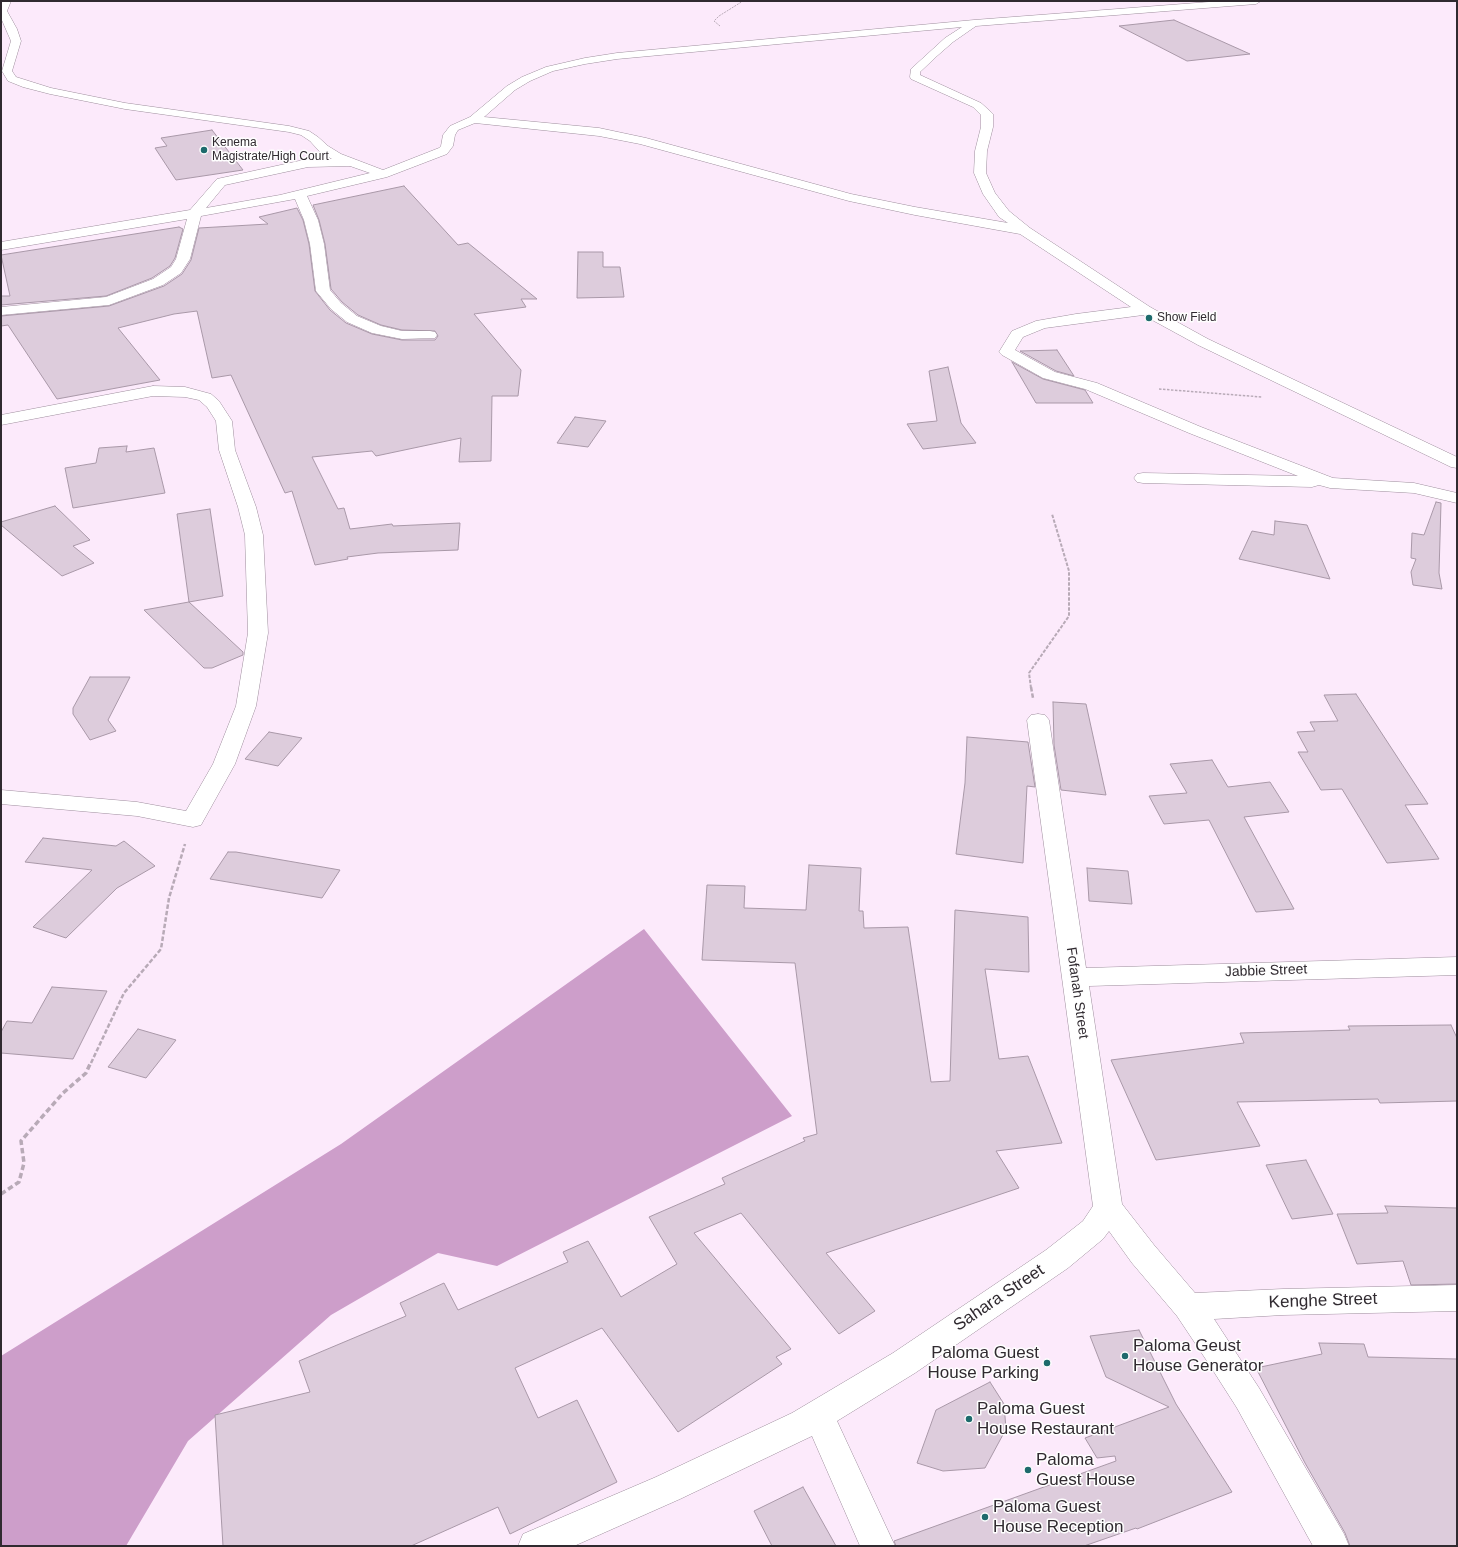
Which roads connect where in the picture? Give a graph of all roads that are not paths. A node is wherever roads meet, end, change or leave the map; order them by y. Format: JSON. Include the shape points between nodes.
{"nodes":[{"id":1,"x":6,"y":1,"type":"edge"},
{"id":2,"x":1256,"y":1,"type":"edge"},
{"id":3,"x":1075,"y":6,"type":"dead end"},
{"id":4,"x":1104,"y":14,"type":"junction"},
{"id":5,"x":974,"y":23,"type":"junction"},
{"id":6,"x":474,"y":119,"type":"junction"},
{"id":7,"x":352,"y":163,"type":"junction"},
{"id":8,"x":383,"y":174,"type":"junction"},
{"id":9,"x":300,"y":195,"type":"junction"},
{"id":10,"x":195,"y":213,"type":"junction"},
{"id":11,"x":1025,"y":231,"type":"junction"},
{"id":12,"x":1,"y":246,"type":"edge"},
{"id":13,"x":1145,"y":310,"type":"junction"},
{"id":14,"x":1,"y":311,"type":"edge"},
{"id":15,"x":430,"y":335,"type":"dead end"},
{"id":16,"x":1,"y":420,"type":"edge"},
{"id":17,"x":1457,"y":463,"type":"edge"},
{"id":18,"x":1143,"y":478,"type":"dead end"},
{"id":19,"x":1330,"y":483,"type":"junction"},
{"id":20,"x":1457,"y":498,"type":"edge"},
{"id":21,"x":1038,"y":720,"type":"road end"},
{"id":22,"x":1,"y":797,"type":"edge"},
{"id":23,"x":1457,"y":966,"type":"edge"},
{"id":24,"x":1075,"y":977,"type":"junction"},
{"id":25,"x":1108,"y":1208,"type":"junction"},
{"id":26,"x":1457,"y":1298,"type":"edge"},
{"id":27,"x":1188,"y":1308,"type":"junction"},
{"id":28,"x":818,"y":1414,"type":"junction"},
{"id":29,"x":535,"y":1546,"type":"edge"},
{"id":30,"x":878,"y":1546,"type":"edge"},
{"id":31,"x":1332,"y":1546,"type":"edge"}],
"edges":[{"from":1,"to":7,"type":"street","via":[[2,11],[16,41],[7,71],[12,79],[50,91],[125,106],[289,129],[305,133],[324,149]]},
{"from":2,"to":4,"type":"street"},
{"from":3,"to":4,"type":"street"},
{"from":4,"to":5,"type":"street"},
{"from":5,"to":6,"type":"street","via":[[585,61],[550,69],[526,79],[511,88]]},
{"from":5,"to":11,"type":"street","via":[[933,54],[915,71],[915,77],[977,105],[987,114],[980,173],[988,194],[1004,214]]},
{"from":6,"to":8,"type":"street","via":[[454,128],[443,151]]},
{"from":6,"to":11,"type":"street","via":[[599,132],[842,195]]},
{"from":7,"to":8,"type":"street"},
{"from":7,"to":10,"type":"street","via":[[308,163],[221,182]]},
{"from":8,"to":9,"type":"street"},
{"from":9,"to":10,"type":"street"},
{"from":9,"to":15,"type":"street","via":[[311,220],[317,244],[323,291],[336,306],[352,319],[377,330],[402,335]]},
{"from":10,"to":12,"type":"street"},
{"from":10,"to":14,"type":"street","via":[[183,259],[176,270],[158,282],[108,301]]},
{"from":11,"to":13,"type":"street"},
{"from":13,"to":17,"type":"street","via":[[1203,342]]},
{"from":13,"to":19,"type":"street","via":[[1041,324],[1017,334],[1007,352],[1049,375],[1091,386]]},
{"from":16,"to":22,"type":"street","via":[[154,391],[185,392],[205,397],[224,421],[227,450],[254,535],[258,632],[246,706],[224,764],[193,820],[137,809]]},
{"from":18,"to":19,"type":"street"},
{"from":19,"to":20,"type":"street","via":[[1414,488]]},
{"from":21,"to":24,"type":"street","name":"Fofanah Street"},
{"from":23,"to":24,"type":"street","name":"Jabbie Street"},
{"from":24,"to":25,"type":"street","name":"Fofanah Street"},
{"from":25,"to":27,"type":"street","name":"Fofanah Street"},
{"from":25,"to":28,"type":"street","name":"Sahara Street","via":[[1094,1230],[1057,1259],[904,1363]]},
{"from":26,"to":27,"type":"street","name":"Kenghe Street","via":[[1291,1302]]},
{"from":27,"to":31,"type":"street","name":"Fofanah Street","via":[[1248,1398]]},
{"from":28,"to":29,"type":"street","name":"Sahara Street","via":[[737,1456]]},
{"from":28,"to":30,"type":"street"}]}
